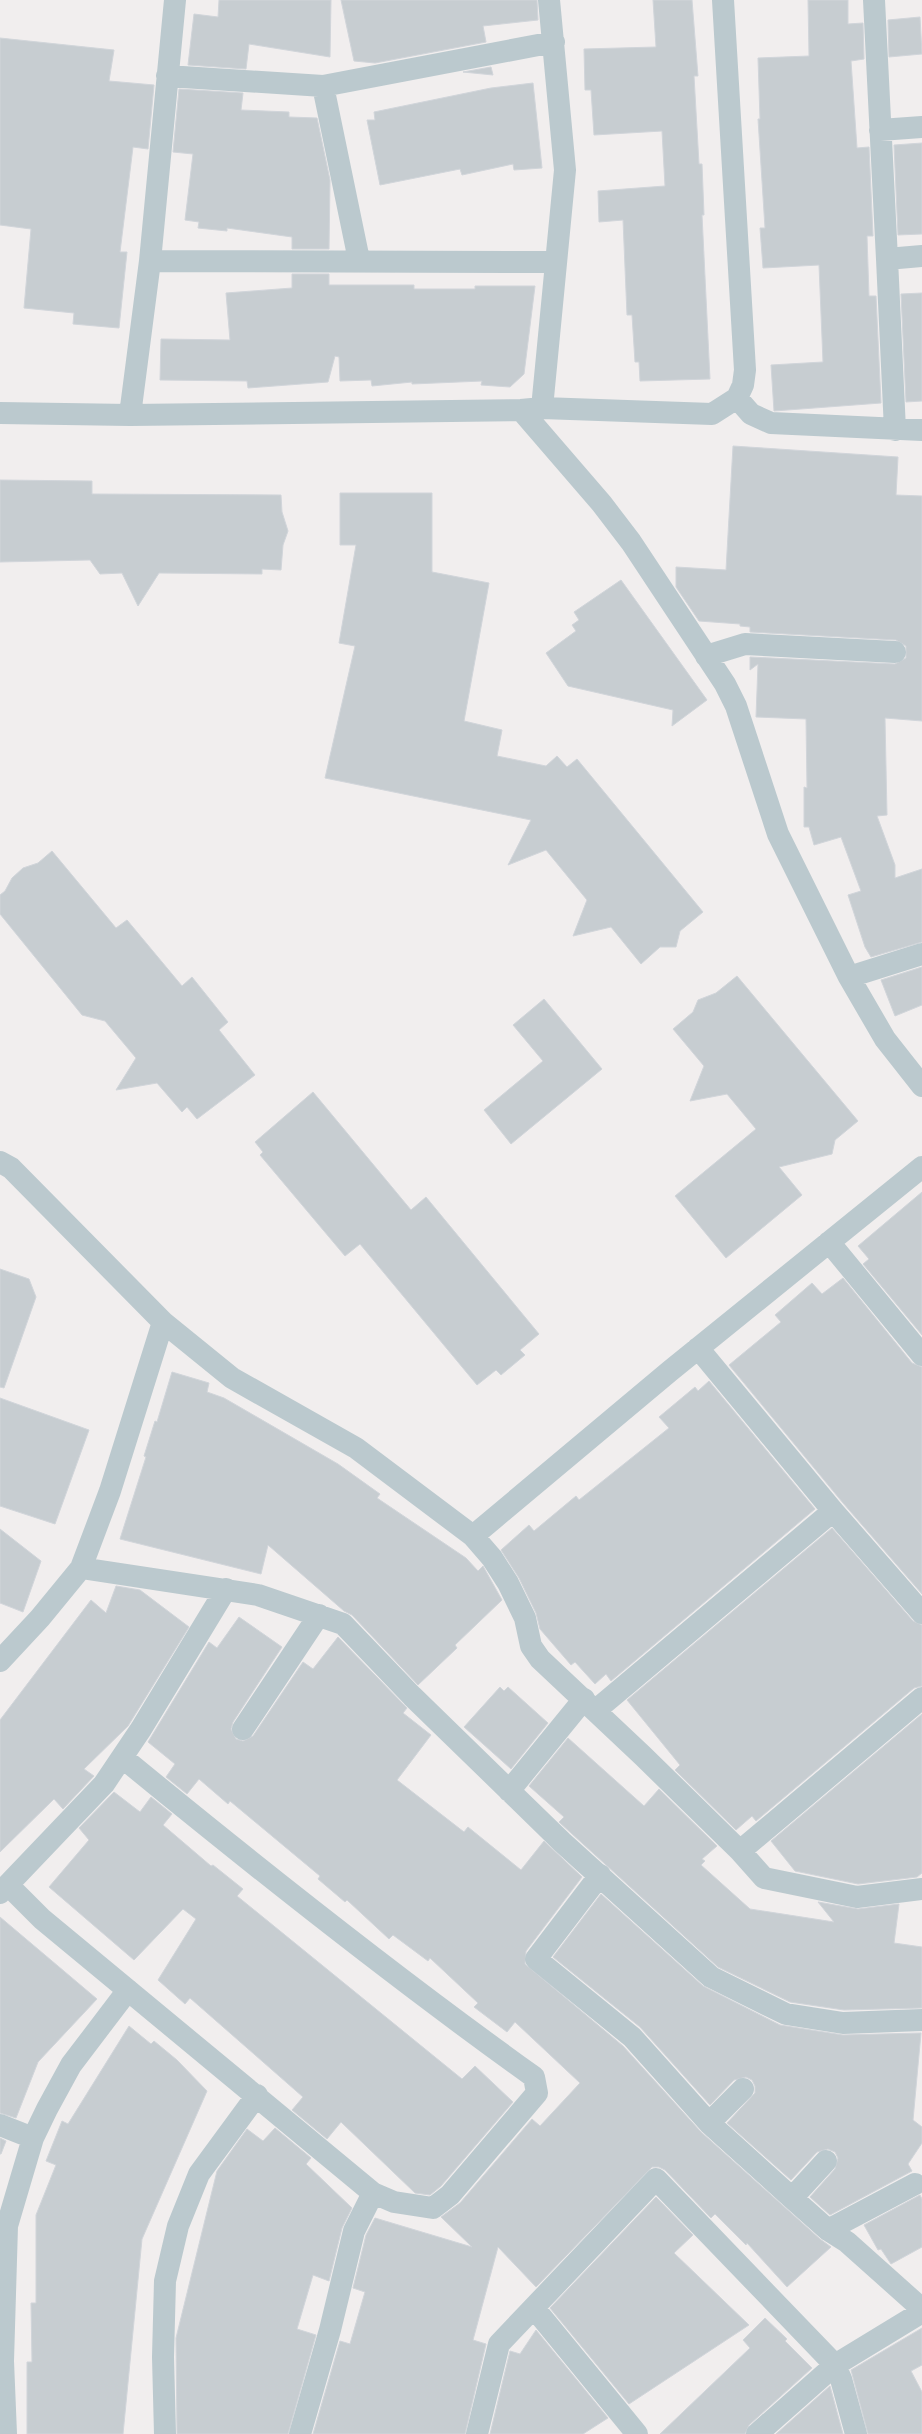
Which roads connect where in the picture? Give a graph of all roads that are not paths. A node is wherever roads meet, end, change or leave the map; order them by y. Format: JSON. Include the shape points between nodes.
{"nodes":[{"id":1,"x":175,"y":0,"type":"edge"},
{"id":2,"x":549,"y":0,"type":"edge"},
{"id":3,"x":723,"y":0,"type":"edge"},
{"id":4,"x":874,"y":0,"type":"edge"},
{"id":5,"x":554,"y":42,"type":"junction"},
{"id":6,"x":167,"y":76,"type":"junction"},
{"id":7,"x":323,"y":86,"type":"junction"},
{"id":8,"x":922,"y":127,"type":"edge"},
{"id":9,"x":880,"y":130,"type":"junction"},
{"id":10,"x":922,"y":256,"type":"edge"},
{"id":11,"x":887,"y":259,"type":"junction"},
{"id":12,"x":359,"y":260,"type":"junction"},
{"id":13,"x":150,"y":261,"type":"junction"},
{"id":14,"x":555,"y":262,"type":"junction"},
{"id":15,"x":737,"y":398,"type":"junction"},
{"id":16,"x":532,"y":409,"type":"junction"},
{"id":17,"x":0,"y":413,"type":"edge"},
{"id":18,"x":130,"y":415,"type":"junction"},
{"id":19,"x":895,"y":430,"type":"junction"},
{"id":20,"x":922,"y":430,"type":"edge"},
{"id":21,"x":895,"y":652,"type":"dead end"},
{"id":22,"x":706,"y":656,"type":"junction"},
{"id":23,"x":922,"y":954,"type":"edge"},
{"id":24,"x":849,"y":977,"type":"junction"},
{"id":25,"x":922,"y":1086,"type":"edge"},
{"id":26,"x":0,"y":1162,"type":"edge"},
{"id":27,"x":922,"y":1167,"type":"edge"},
{"id":28,"x":829,"y":1242,"type":"junction"},
{"id":29,"x":163,"y":1322,"type":"junction"},
{"id":30,"x":698,"y":1348,"type":"junction"},
{"id":31,"x":922,"y":1355,"type":"edge"},
{"id":32,"x":833,"y":1511,"type":"junction"},
{"id":33,"x":473,"y":1536,"type":"junction"},
{"id":34,"x":81,"y":1568,"type":"junction"},
{"id":35,"x":226,"y":1590,"type":"junction"},
{"id":36,"x":922,"y":1613,"type":"edge"},
{"id":37,"x":319,"y":1615,"type":"junction"},
{"id":38,"x":0,"y":1661,"type":"edge"},
{"id":39,"x":922,"y":1698,"type":"edge"},
{"id":40,"x":590,"y":1705,"type":"junction"},
{"id":41,"x":243,"y":1729,"type":"dead end"},
{"id":42,"x":123,"y":1758,"type":"junction"},
{"id":43,"x":509,"y":1791,"type":"junction"},
{"id":44,"x":740,"y":1851,"type":"junction"},
{"id":45,"x":600,"y":1875,"type":"junction"},
{"id":46,"x":4,"y":1889,"type":"edge"},
{"id":47,"x":922,"y":1889,"type":"edge"},
{"id":48,"x":128,"y":1990,"type":"junction"},
{"id":49,"x":922,"y":2020,"type":"edge"},
{"id":50,"x":743,"y":2089,"type":"dead end"},
{"id":51,"x":257,"y":2095,"type":"junction"},
{"id":52,"x":709,"y":2123,"type":"junction"},
{"id":53,"x":0,"y":2125,"type":"edge"},
{"id":54,"x":33,"y":2138,"type":"junction"},
{"id":55,"x":826,"y":2160,"type":"dead end"},
{"id":56,"x":915,"y":2184,"type":"dead end"},
{"id":57,"x":373,"y":2193,"type":"junction"},
{"id":58,"x":792,"y":2198,"type":"junction"},
{"id":59,"x":828,"y":2230,"type":"junction"},
{"id":60,"x":534,"y":2308,"type":"junction"},
{"id":61,"x":922,"y":2309,"type":"edge"},
{"id":62,"x":922,"y":2312,"type":"edge"},
{"id":63,"x":835,"y":2365,"type":"junction"},
{"id":64,"x":6,"y":2434,"type":"edge"},
{"id":65,"x":165,"y":2434,"type":"edge"},
{"id":66,"x":300,"y":2434,"type":"edge"},
{"id":67,"x":477,"y":2434,"type":"edge"},
{"id":68,"x":637,"y":2434,"type":"edge"},
{"id":69,"x":757,"y":2434,"type":"edge"},
{"id":70,"x":856,"y":2434,"type":"edge"}],
"edges":[{"from":1,"to":6,"type":"street"},
{"from":2,"to":5,"type":"street"},
{"from":3,"to":15,"type":"street","via":[[745,370],[743,385]]},
{"from":4,"to":9,"type":"street"},
{"from":5,"to":7,"type":"street"},
{"from":5,"to":14,"type":"street","via":[[565,170]]},
{"from":6,"to":7,"type":"street"},
{"from":6,"to":13,"type":"street"},
{"from":7,"to":12,"type":"street"},
{"from":8,"to":9,"type":"street"},
{"from":9,"to":11,"type":"street"},
{"from":10,"to":11,"type":"street"},
{"from":11,"to":19,"type":"street"},
{"from":12,"to":13,"type":"street"},
{"from":12,"to":14,"type":"street"},
{"from":13,"to":18,"type":"street"},
{"from":14,"to":16,"type":"street"},
{"from":15,"to":16,"type":"street","via":[[712,414]]},
{"from":15,"to":19,"type":"street","via":[[751,414],[771,423]]},
{"from":16,"to":18,"type":"street"},
{"from":16,"to":22,"type":"street","via":[[631,542]]},
{"from":17,"to":18,"type":"street"},
{"from":19,"to":20,"type":"street"},
{"from":21,"to":22,"type":"street","via":[[745,644]]},
{"from":22,"to":24,"type":"street","via":[[736,706],[778,834]]},
{"from":23,"to":24,"type":"street"},
{"from":24,"to":25,"type":"street","via":[[885,1038]]},
{"from":26,"to":29,"type":"street","via":[[11,1168]]},
{"from":27,"to":28,"type":"street"},
{"from":28,"to":30,"type":"street"},
{"from":28,"to":31,"type":"street"},
{"from":29,"to":33,"type":"street","via":[[232,1378],[356,1448]]},
{"from":29,"to":34,"type":"street","via":[[110,1491]]},
{"from":30,"to":32,"type":"street"},
{"from":30,"to":33,"type":"street"},
{"from":32,"to":36,"type":"street"},
{"from":32,"to":40,"type":"street"},
{"from":33,"to":40,"type":"street","via":[[492,1558],[508,1583],[525,1618],[531,1646],[540,1659]]},
{"from":34,"to":35,"type":"street"},
{"from":34,"to":38,"type":"street"},
{"from":35,"to":37,"type":"street","via":[[258,1595]]},
{"from":35,"to":42,"type":"street"},
{"from":37,"to":41,"type":"street"},
{"from":37,"to":43,"type":"street","via":[[343,1624]]},
{"from":39,"to":44,"type":"street"},
{"from":40,"to":43,"type":"street"},
{"from":40,"to":44,"type":"street"},
{"from":42,"to":46,"type":"street","via":[[104,1784]]},
{"from":42,"to":57,"type":"street","via":[[307,1905],[534,2077],[537,2093],[450,2195],[433,2208],[394,2202]]},
{"from":43,"to":45,"type":"street"},
{"from":44,"to":47,"type":"street","via":[[764,1878],[784,1883],[857,1897]]},
{"from":45,"to":49,"type":"street","via":[[711,1977],[786,2014],[843,2022]]},
{"from":45,"to":52,"type":"street","via":[[536,1959],[632,2037]]},
{"from":46,"to":48,"type":"street"},
{"from":48,"to":51,"type":"street"},
{"from":48,"to":54,"type":"street","via":[[71,2065]]},
{"from":50,"to":52,"type":"street"},
{"from":51,"to":57,"type":"street"},
{"from":51,"to":65,"type":"street","via":[[199,2174],[178,2226],[165,2282]]},
{"from":52,"to":58,"type":"street"},
{"from":53,"to":54,"type":"street"},
{"from":54,"to":64,"type":"street","via":[[7,2226],[4,2362]]},
{"from":55,"to":58,"type":"street"},
{"from":56,"to":59,"type":"street"},
{"from":57,"to":66,"type":"street","via":[[354,2231],[330,2330]]},
{"from":58,"to":59,"type":"street"},
{"from":59,"to":61,"type":"street","via":[[847,2242]]},
{"from":60,"to":63,"type":"street","via":[[656,2179]]},
{"from":60,"to":67,"type":"street","via":[[499,2344]]},
{"from":60,"to":68,"type":"street"},
{"from":62,"to":63,"type":"street"},
{"from":63,"to":69,"type":"street"},
{"from":63,"to":70,"type":"street"}]}
